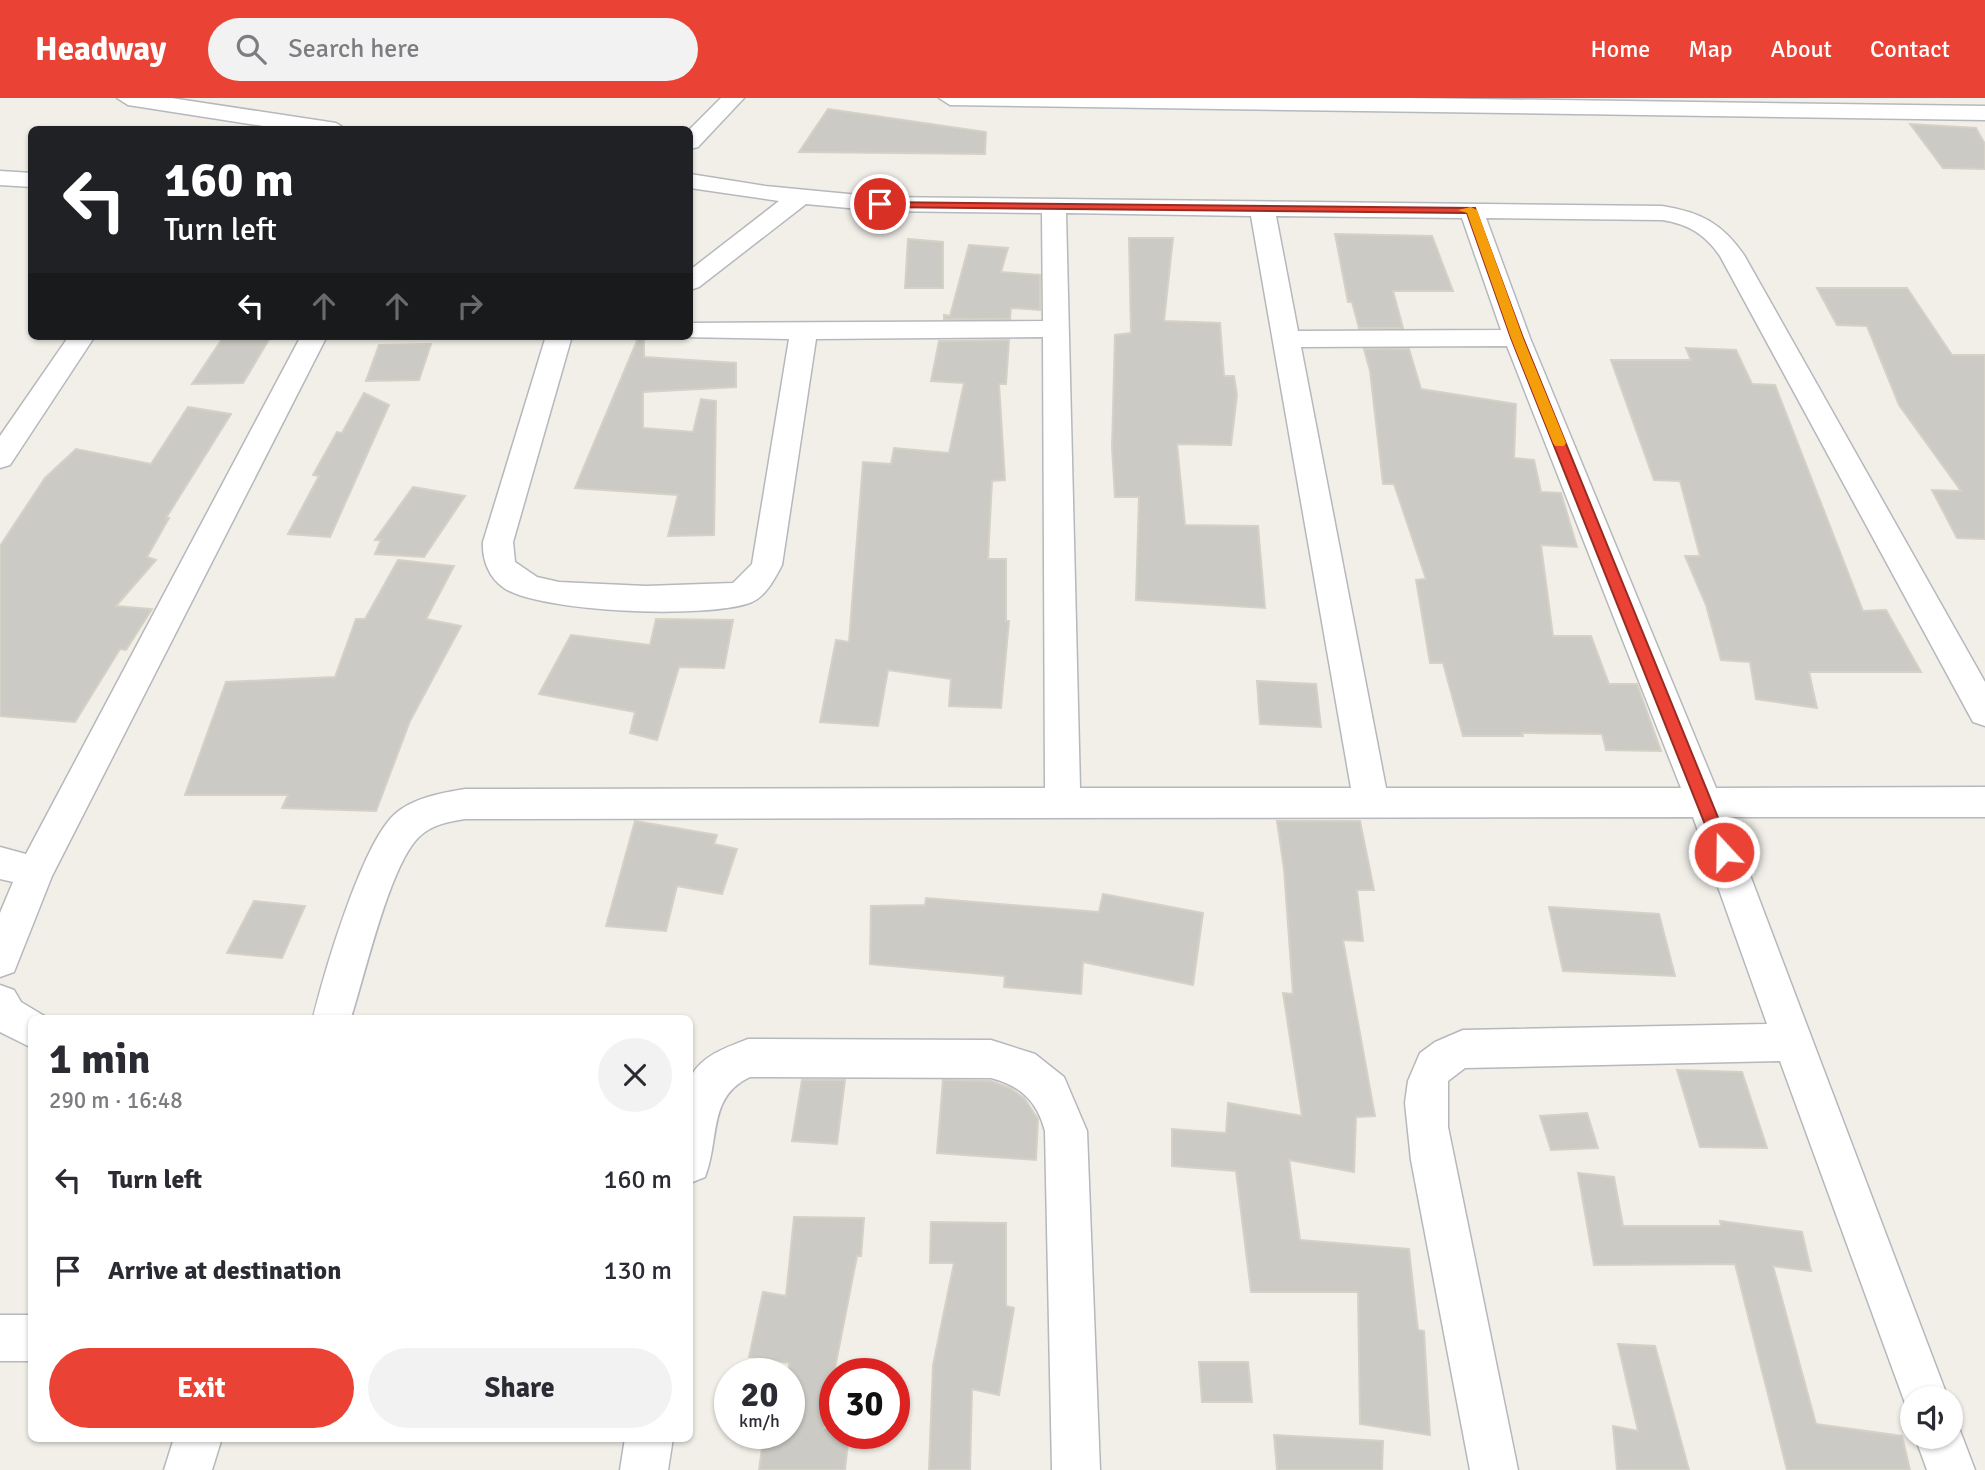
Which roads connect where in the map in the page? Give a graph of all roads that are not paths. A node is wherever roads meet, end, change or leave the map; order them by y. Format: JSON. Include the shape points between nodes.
{"nodes":[{"id":1,"x":128,"y":98,"type":"edge"},
{"id":2,"x":295,"y":98,"type":"edge"},
{"id":3,"x":733,"y":98,"type":"edge"},
{"id":4,"x":950,"y":98,"type":"edge"},
{"id":5,"x":1163,"y":99,"type":"edge"},
{"id":6,"x":1367,"y":102,"type":"edge"},
{"id":7,"x":1985,"y":113,"type":"edge"},
{"id":8,"x":254,"y":122,"type":"edge"},
{"id":9,"x":295,"y":126,"type":"edge"},
{"id":10,"x":693,"y":139,"type":"edge"},
{"id":11,"x":0,"y":178,"type":"edge"},
{"id":12,"x":28,"y":180,"type":"edge"},
{"id":13,"x":693,"y":181,"type":"edge"},
{"id":14,"x":800,"y":197,"type":"junction"},
{"id":15,"x":1055,"y":207,"type":"junction"},
{"id":16,"x":1262,"y":208,"type":"junction"},
{"id":17,"x":1471,"y":210,"type":"junction"},
{"id":18,"x":693,"y":280,"type":"edge"},
{"id":19,"x":1057,"y":329,"type":"junction"},
{"id":20,"x":693,"y":331,"type":"edge"},
{"id":21,"x":804,"y":331,"type":"junction"},
{"id":22,"x":1517,"y":338,"type":"junction"},
{"id":23,"x":1286,"y":339,"type":"junction"},
{"id":24,"x":79,"y":340,"type":"edge"},
{"id":25,"x":312,"y":340,"type":"edge"},
{"id":26,"x":558,"y":340,"type":"edge"},
{"id":27,"x":0,"y":458,"type":"edge"},
{"id":28,"x":1985,"y":713,"type":"edge"},
{"id":29,"x":1985,"y":802,"type":"edge"},
{"id":30,"x":1371,"y":803,"type":"junction"},
{"id":31,"x":1063,"y":805,"type":"junction"},
{"id":32,"x":1706,"y":805,"type":"junction"},
{"id":33,"x":0,"y":863,"type":"edge"},
{"id":34,"x":35,"y":873,"type":"junction"},
{"id":35,"x":0,"y":960,"type":"edge"},
{"id":36,"x":0,"y":1003,"type":"edge"},
{"id":37,"x":333,"y":1015,"type":"edge"},
{"id":38,"x":28,"y":1028,"type":"edge"},
{"id":39,"x":1796,"y":1042,"type":"junction"},
{"id":40,"x":693,"y":1142,"type":"edge"},
{"id":41,"x":0,"y":1338,"type":"edge"},
{"id":42,"x":28,"y":1338,"type":"edge"},
{"id":43,"x":1922,"y":1386,"type":"edge"},
{"id":44,"x":197,"y":1442,"type":"edge"},
{"id":45,"x":648,"y":1442,"type":"edge"},
{"id":46,"x":1943,"y":1449,"type":"edge"},
{"id":47,"x":188,"y":1470,"type":"edge"},
{"id":48,"x":644,"y":1470,"type":"edge"},
{"id":49,"x":1076,"y":1470,"type":"edge"},
{"id":50,"x":1494,"y":1470,"type":"edge"},
{"id":51,"x":1951,"y":1470,"type":"edge"}],
"edges":[{"from":1,"to":8,"type":"street"},
{"from":2,"to":8,"type":"street"},
{"from":3,"to":10,"type":"street"},
{"from":4,"to":5,"type":"street"},
{"from":5,"to":6,"type":"street"},
{"from":6,"to":7,"type":"street"},
{"from":8,"to":9,"type":"street"},
{"from":11,"to":12,"type":"street"},
{"from":13,"to":14,"type":"street"},
{"from":14,"to":15,"type":"street","via":[[880,204]]},
{"from":14,"to":18,"type":"street"},
{"from":15,"to":16,"type":"street"},
{"from":15,"to":19,"type":"street"},
{"from":16,"to":17,"type":"street"},
{"from":16,"to":23,"type":"street"},
{"from":17,"to":22,"type":"street"},
{"from":17,"to":28,"type":"street","via":[[1662,213],[1694,220],[1717,233]]},
{"from":19,"to":21,"type":"street"},
{"from":19,"to":31,"type":"street"},
{"from":20,"to":21,"type":"street"},
{"from":21,"to":26,"type":"street","via":[[767,565],[744,593],[687,599],[544,592],[510,576],[500,564],[498,542]]},
{"from":22,"to":23,"type":"street"},
{"from":22,"to":32,"type":"street"},
{"from":23,"to":30,"type":"street"},
{"from":24,"to":27,"type":"street"},
{"from":25,"to":34,"type":"street"},
{"from":29,"to":32,"type":"street"},
{"from":30,"to":31,"type":"street"},
{"from":30,"to":32,"type":"street"},
{"from":31,"to":37,"type":"street","via":[[440,807],[406,824],[382,861]]},
{"from":32,"to":39,"type":"street"},
{"from":33,"to":34,"type":"street"},
{"from":34,"to":35,"type":"street"},
{"from":36,"to":38,"type":"street","via":[[7,1015]]},
{"from":39,"to":43,"type":"street"},
{"from":39,"to":50,"type":"street","via":[[1463,1049],[1445,1057],[1432,1071],[1427,1114],[1432,1160]]},
{"from":40,"to":49,"type":"street","via":[[699,1099],[711,1079],[727,1065],[748,1058],[991,1059],[1018,1065],[1040,1078],[1059,1102],[1066,1130]]},
{"from":41,"to":42,"type":"street"},
{"from":44,"to":47,"type":"street"},
{"from":45,"to":48,"type":"street"},
{"from":46,"to":51,"type":"street"}]}
